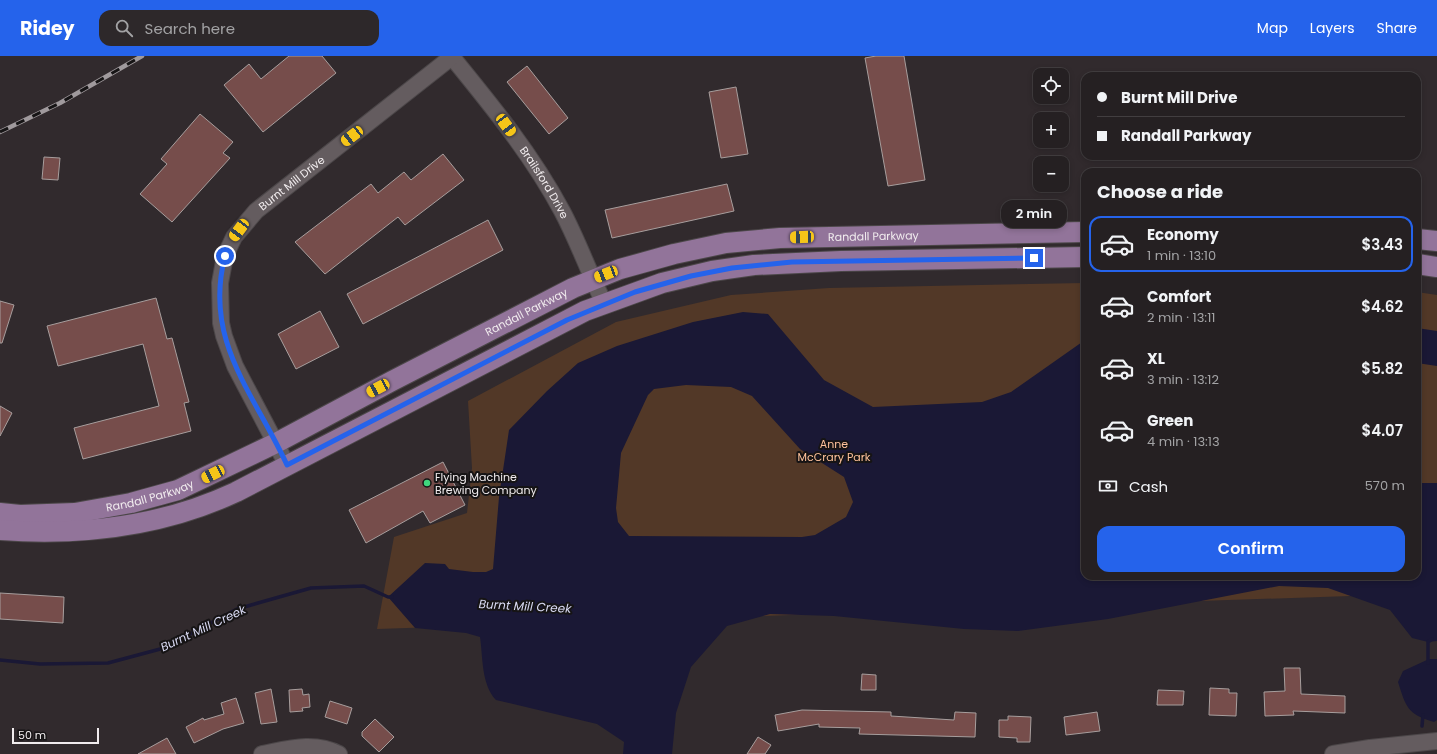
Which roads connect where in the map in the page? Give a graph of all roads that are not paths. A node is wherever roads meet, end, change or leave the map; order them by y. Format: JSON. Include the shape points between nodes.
{"nodes":[{"id":1,"x":453,"y":56,"type":"edge"},
{"id":2,"x":1081,"y":232,"type":"edge"},
{"id":3,"x":1421,"y":240,"type":"edge"},
{"id":4,"x":1437,"y":242,"type":"edge"},
{"id":5,"x":1081,"y":257,"type":"edge"},
{"id":6,"x":1421,"y":265,"type":"edge"},
{"id":7,"x":1437,"y":267,"type":"edge"},
{"id":8,"x":592,"y":280,"type":"junction"},
{"id":9,"x":604,"y":303,"type":"junction"},
{"id":10,"x":276,"y":443,"type":"junction"},
{"id":11,"x":287,"y":465,"type":"junction"},
{"id":12,"x":0,"y":514,"type":"edge"},
{"id":13,"x":0,"y":530,"type":"edge"},
{"id":14,"x":1437,"y":741,"type":"edge"},
{"id":15,"x":262,"y":754,"type":"edge"},
{"id":16,"x":339,"y":754,"type":"edge"},
{"id":17,"x":1333,"y":754,"type":"edge"}],
"edges":[{"from":1,"to":8,"type":"street","name":"Brailsford Drive","via":[[539,172],[563,212]]},
{"from":1,"to":10,"type":"street","name":"Burnt Mill Drive","via":[[256,211],[244,223],[228,248],[222,264],[220,283],[219,309],[224,336],[235,366]]},
{"from":2,"to":8,"type":"main road","name":"Randall Parkway","via":[[760,240],[674,254],[620,269]]},
{"from":3,"to":4,"type":"main road"},
{"from":5,"to":9,"type":"main road","name":"Randall Parkway","via":[[771,263],[691,276]]},
{"from":6,"to":7,"type":"main road"},
{"from":8,"to":9,"type":"street","name":"Brailsford Drive"},
{"from":8,"to":10,"type":"main road","name":"Randall Parkway","via":[[484,333]]},
{"from":9,"to":11,"type":"main road","name":"Randall Parkway","via":[[508,349]]},
{"from":10,"to":11,"type":"street","name":"Burnt Mill Drive"},
{"from":10,"to":12,"type":"main road","name":"Randall Parkway","via":[[184,487],[143,500],[76,513]]},
{"from":11,"to":13,"type":"main road","name":"Randall Parkway","via":[[218,500],[154,521],[71,533]]},
{"from":14,"to":17,"type":"street"},
{"from":15,"to":16,"type":"street","via":[[295,747],[310,747],[323,748]]}]}
